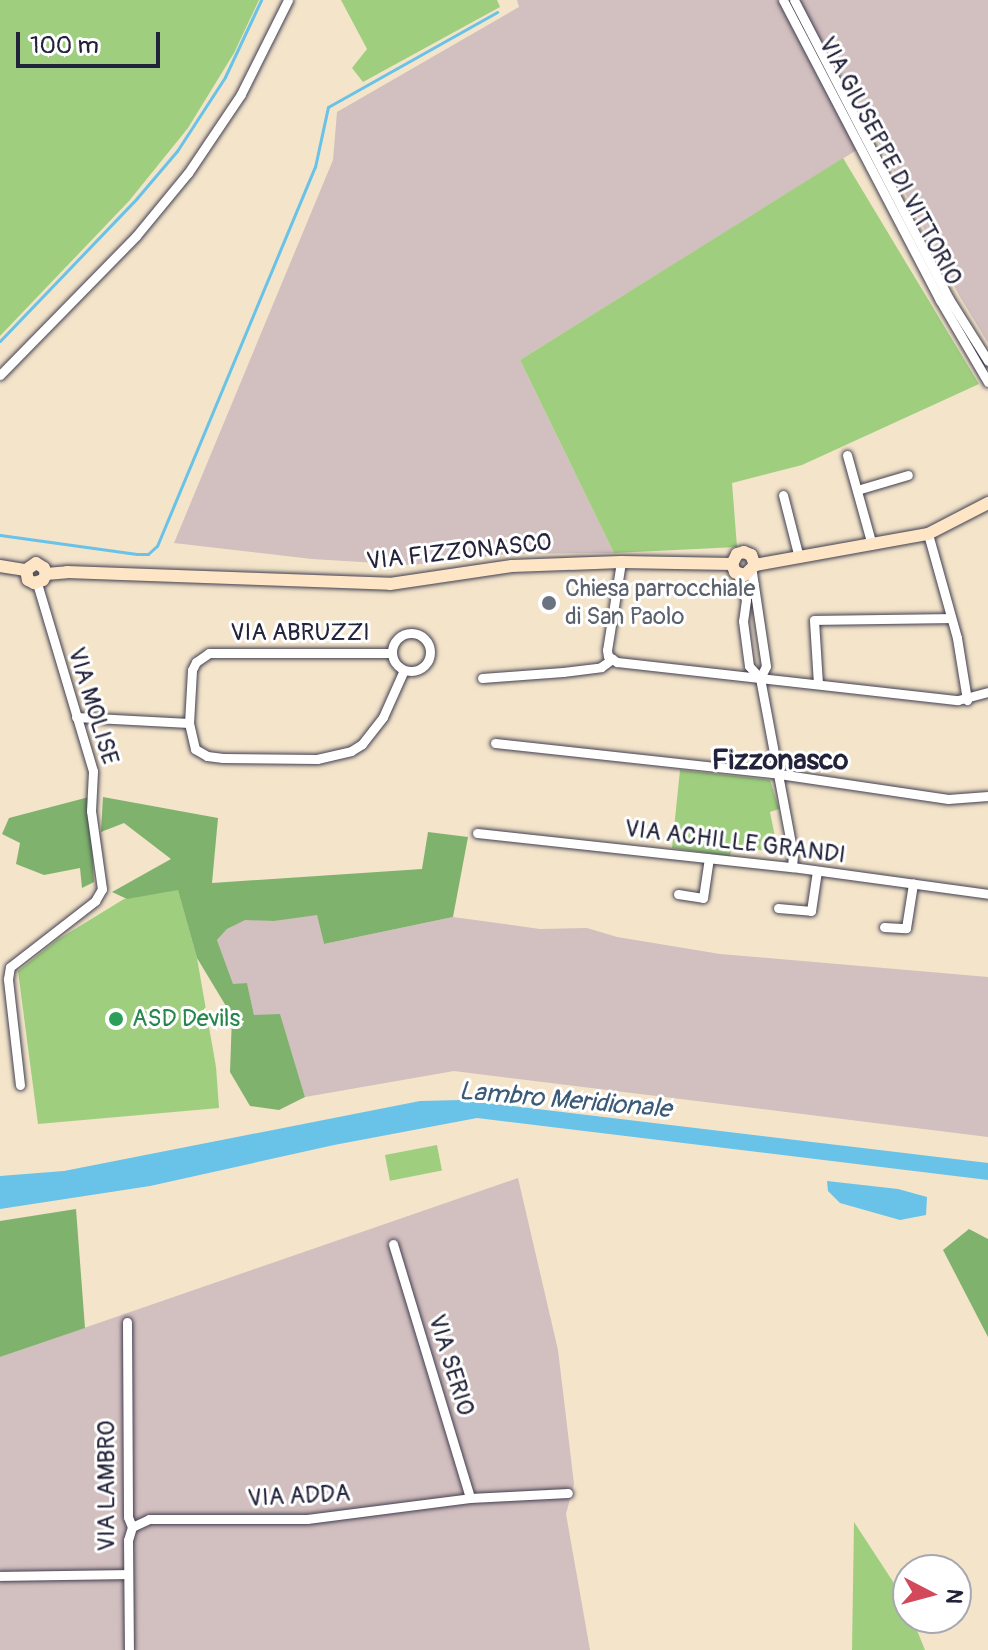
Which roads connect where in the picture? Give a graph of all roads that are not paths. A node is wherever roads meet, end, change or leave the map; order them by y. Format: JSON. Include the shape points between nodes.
{"nodes":[{"id":1,"x":288,"y":0,"type":"edge"},
{"id":2,"x":783,"y":0,"type":"edge"},
{"id":3,"x":794,"y":0,"type":"edge"},
{"id":4,"x":861,"y":140,"type":"junction"},
{"id":5,"x":988,"y":361,"type":"edge"},
{"id":6,"x":0,"y":375,"type":"edge"},
{"id":7,"x":987,"y":376,"type":"edge"},
{"id":8,"x":847,"y":455,"type":"dead end"},
{"id":9,"x":908,"y":475,"type":"dead end"},
{"id":10,"x":857,"y":490,"type":"junction"},
{"id":11,"x":783,"y":495,"type":"dead end"},
{"id":12,"x":988,"y":503,"type":"edge"},
{"id":13,"x":928,"y":534,"type":"junction"},
{"id":14,"x":872,"y":545,"type":"junction"},
{"id":15,"x":799,"y":558,"type":"junction"},
{"id":16,"x":621,"y":562,"type":"junction"},
{"id":17,"x":0,"y":566,"type":"edge"},
{"id":18,"x":735,"y":569,"type":"junction"},
{"id":19,"x":754,"y":569,"type":"junction"},
{"id":20,"x":42,"y":579,"type":"junction"},
{"id":21,"x":951,"y":618,"type":"junction"},
{"id":22,"x":391,"y":653,"type":"junction"},
{"id":23,"x":612,"y":659,"type":"junction"},
{"id":24,"x":404,"y":670,"type":"junction"},
{"id":25,"x":482,"y":678,"type":"dead end"},
{"id":26,"x":760,"y":678,"type":"junction"},
{"id":27,"x":818,"y":684,"type":"junction"},
{"id":28,"x":988,"y":692,"type":"edge"},
{"id":29,"x":967,"y":700,"type":"junction"},
{"id":30,"x":76,"y":717,"type":"junction"},
{"id":31,"x":189,"y":723,"type":"junction"},
{"id":32,"x":495,"y":743,"type":"dead end"},
{"id":33,"x":779,"y":774,"type":"junction"},
{"id":34,"x":988,"y":796,"type":"edge"},
{"id":35,"x":477,"y":833,"type":"dead end"},
{"id":36,"x":709,"y":858,"type":"junction"},
{"id":37,"x":792,"y":867,"type":"junction"},
{"id":38,"x":817,"y":871,"type":"junction"},
{"id":39,"x":913,"y":884,"type":"junction"},
{"id":40,"x":678,"y":894,"type":"dead end"},
{"id":41,"x":988,"y":894,"type":"edge"},
{"id":42,"x":778,"y":908,"type":"dead end"},
{"id":43,"x":884,"y":927,"type":"dead end"},
{"id":44,"x":20,"y":1085,"type":"dead end"},
{"id":45,"x":393,"y":1244,"type":"dead end"},
{"id":46,"x":127,"y":1322,"type":"dead end"},
{"id":47,"x":568,"y":1493,"type":"dead end"},
{"id":48,"x":470,"y":1498,"type":"junction"},
{"id":49,"x":132,"y":1527,"type":"junction"},
{"id":50,"x":127,"y":1574,"type":"junction"},
{"id":51,"x":0,"y":1576,"type":"edge"},
{"id":52,"x":129,"y":1650,"type":"edge"}],
"edges":[{"from":1,"to":6,"type":"street","via":[[241,94],[188,173],[115,258]]},
{"from":2,"to":4,"type":"street","name":"VIA GIUSEPPE DI VITTORIO"},
{"from":3,"to":4,"type":"street","name":"VIA GIUSEPPE DI VITTORIO"},
{"from":4,"to":5,"type":"street","name":"VIA GIUSEPPE DI VITTORIO"},
{"from":4,"to":7,"type":"street","name":"VIA GIUSEPPE DI VITTORIO"},
{"from":8,"to":10,"type":"street"},
{"from":9,"to":10,"type":"street"},
{"from":10,"to":14,"type":"street"},
{"from":11,"to":15,"type":"street"},
{"from":12,"to":13,"type":"main road","name":"VIA FIZZONASCO"},
{"from":13,"to":14,"type":"main road","name":"VIA FIZZONASCO"},
{"from":13,"to":21,"type":"street"},
{"from":14,"to":15,"type":"main road","name":"VIA FIZZONASCO"},
{"from":15,"to":19,"type":"main road","name":"VIA FIZZONASCO"},
{"from":16,"to":18,"type":"main road","name":"VIA FIZZONASCO"},
{"from":16,"to":20,"type":"main road","name":"VIA FIZZONASCO","via":[[512,566],[390,584],[99,572]]},
{"from":16,"to":23,"type":"street","via":[[607,650]]},
{"from":17,"to":20,"type":"main road","name":"VIA FIZZONASCO","via":[[26,570],[39,564]]},
{"from":18,"to":19,"type":"main road","name":"VIA FIZZONASCO"},
{"from":18,"to":19,"type":"main road","name":"VIA FIZZONASCO","via":[[737,554],[744,552],[754,558]]},
{"from":18,"to":26,"type":"street","via":[[746,600],[749,666]]},
{"from":19,"to":26,"type":"street","via":[[766,666]]},
{"from":20,"to":30,"type":"street","name":"VIA MOLISE"},
{"from":21,"to":27,"type":"street","via":[[814,620]]},
{"from":21,"to":29,"type":"street"},
{"from":22,"to":24,"type":"street"},
{"from":22,"to":24,"type":"street","via":[[402,634],[424,637],[429,658],[419,669]]},
{"from":22,"to":31,"type":"street","name":"VIA ABRUZZI","via":[[209,653],[192,670]]},
{"from":23,"to":25,"type":"street","via":[[601,667],[576,671]]},
{"from":23,"to":26,"type":"street"},
{"from":24,"to":31,"type":"street","via":[[374,730],[362,744],[336,756],[207,756],[195,749]]},
{"from":26,"to":27,"type":"street"},
{"from":26,"to":33,"type":"street"},
{"from":27,"to":29,"type":"street"},
{"from":28,"to":29,"type":"street"},
{"from":30,"to":31,"type":"street"},
{"from":30,"to":44,"type":"street","name":"VIA MOLISE","via":[[93,771],[91,811],[102,889],[95,901],[10,967]]},
{"from":32,"to":33,"type":"street"},
{"from":33,"to":34,"type":"street","via":[[957,800]]},
{"from":33,"to":37,"type":"street"},
{"from":35,"to":36,"type":"street","name":"VIA ACHILLE GRANDI"},
{"from":36,"to":37,"type":"street","name":"VIA ACHILLE GRANDI"},
{"from":36,"to":40,"type":"street","via":[[703,898]]},
{"from":37,"to":38,"type":"street","name":"VIA ACHILLE GRANDI"},
{"from":38,"to":39,"type":"street","name":"VIA ACHILLE GRANDI"},
{"from":38,"to":42,"type":"street","via":[[811,911]]},
{"from":39,"to":41,"type":"street","name":"VIA ACHILLE GRANDI"},
{"from":39,"to":43,"type":"street","via":[[906,928]]},
{"from":45,"to":48,"type":"street","name":"VIA SERIO"},
{"from":46,"to":49,"type":"street","name":"VIA LAMBRO"},
{"from":47,"to":48,"type":"street","name":"VIA ADDA"},
{"from":48,"to":49,"type":"street","name":"VIA ADDA","via":[[307,1519],[149,1519]]},
{"from":49,"to":50,"type":"street","name":"VIA LAMBRO"},
{"from":50,"to":51,"type":"street"},
{"from":50,"to":52,"type":"street","name":"VIA LAMBRO"}]}
